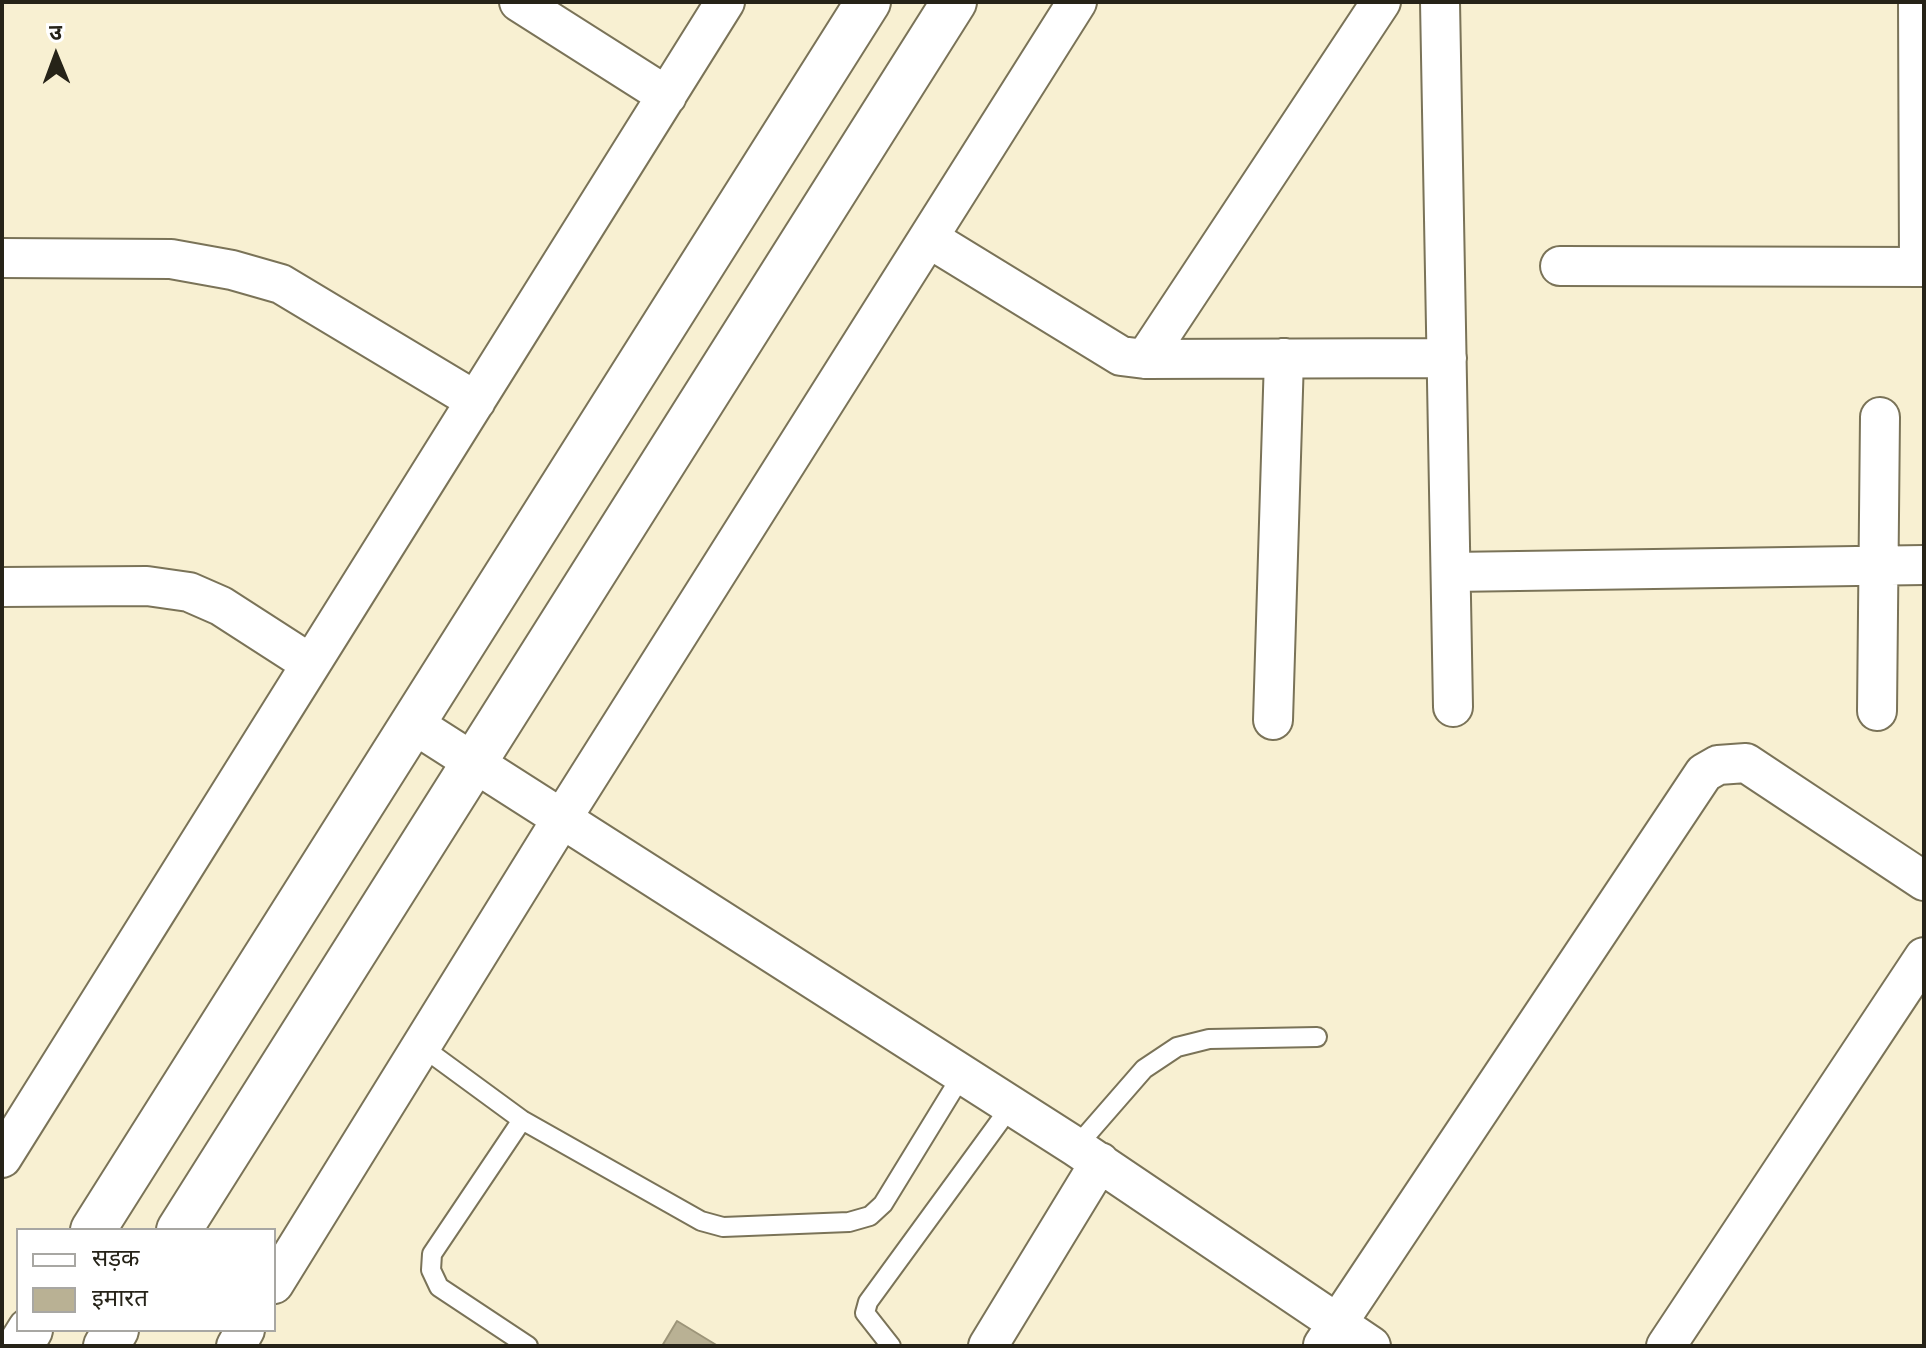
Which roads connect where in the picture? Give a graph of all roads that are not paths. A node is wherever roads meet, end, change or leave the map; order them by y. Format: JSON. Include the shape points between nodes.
{"nodes":[{"id":1,"x":519,"y":2,"type":"edge"},
{"id":2,"x":725,"y":2,"type":"edge"},
{"id":3,"x":868,"y":2,"type":"edge"},
{"id":4,"x":954,"y":2,"type":"edge"},
{"id":5,"x":1077,"y":2,"type":"edge"},
{"id":6,"x":1381,"y":2,"type":"edge"},
{"id":7,"x":1440,"y":2,"type":"edge"},
{"id":8,"x":1918,"y":2,"type":"edge"},
{"id":9,"x":667,"y":96,"type":"junction"},
{"id":10,"x":930,"y":239,"type":"junction"},
{"id":11,"x":2,"y":258,"type":"edge"},
{"id":12,"x":1560,"y":266,"type":"dead end"},
{"id":13,"x":1922,"y":267,"type":"edge"},
{"id":14,"x":1284,"y":358,"type":"junction"},
{"id":15,"x":1447,"y":358,"type":"junction"},
{"id":16,"x":1145,"y":359,"type":"junction"},
{"id":17,"x":476,"y":401,"type":"junction"},
{"id":18,"x":1880,"y":417,"type":"dead end"},
{"id":19,"x":1924,"y":565,"type":"edge"},
{"id":20,"x":1879,"y":566,"type":"junction"},
{"id":21,"x":1451,"y":572,"type":"junction"},
{"id":22,"x":2,"y":587,"type":"edge"},
{"id":23,"x":311,"y":664,"type":"junction"},
{"id":24,"x":1453,"y":707,"type":"dead end"},
{"id":25,"x":1877,"y":711,"type":"dead end"},
{"id":26,"x":1273,"y":720,"type":"dead end"},
{"id":27,"x":412,"y":723,"type":"junction"},
{"id":28,"x":474,"y":763,"type":"junction"},
{"id":29,"x":561,"y":820,"type":"junction"},
{"id":30,"x":1924,"y":881,"type":"edge"},
{"id":31,"x":1924,"y":957,"type":"edge"},
{"id":32,"x":1317,"y":1037,"type":"dead end"},
{"id":33,"x":421,"y":1046,"type":"junction"},
{"id":34,"x":962,"y":1075,"type":"junction"},
{"id":35,"x":1011,"y":1106,"type":"junction"},
{"id":36,"x":522,"y":1120,"type":"junction"},
{"id":37,"x":1088,"y":1154,"type":"junction"},
{"id":38,"x":2,"y":1158,"type":"edge"},
{"id":39,"x":94,"y":1228,"type":"edge"},
{"id":40,"x":180,"y":1228,"type":"edge"},
{"id":41,"x":276,"y":1281,"type":"edge"},
{"id":42,"x":1329,"y":1335,"type":"edge"},
{"id":43,"x":528,"y":1346,"type":"edge"},
{"id":44,"x":891,"y":1346,"type":"edge"},
{"id":45,"x":988,"y":1346,"type":"edge"},
{"id":46,"x":1371,"y":1346,"type":"edge"},
{"id":47,"x":1666,"y":1346,"type":"edge"}],
"edges":[{"from":1,"to":9,"type":"street"},
{"from":2,"to":9,"type":"street"},
{"from":3,"to":27,"type":"street"},
{"from":4,"to":28,"type":"street"},
{"from":5,"to":10,"type":"street"},
{"from":6,"to":16,"type":"street"},
{"from":7,"to":15,"type":"street"},
{"from":8,"to":13,"type":"street"},
{"from":9,"to":17,"type":"street"},
{"from":10,"to":16,"type":"street","via":[[1104,347]]},
{"from":10,"to":29,"type":"street"},
{"from":11,"to":17,"type":"street","via":[[171,259],[281,284]]},
{"from":12,"to":13,"type":"street"},
{"from":14,"to":15,"type":"street"},
{"from":14,"to":16,"type":"street"},
{"from":14,"to":26,"type":"street"},
{"from":15,"to":21,"type":"street"},
{"from":17,"to":23,"type":"street"},
{"from":18,"to":20,"type":"street"},
{"from":19,"to":20,"type":"street"},
{"from":20,"to":21,"type":"street"},
{"from":20,"to":25,"type":"street"},
{"from":21,"to":24,"type":"street"},
{"from":22,"to":23,"type":"street","via":[[147,586],[189,592],[221,606]]},
{"from":23,"to":38,"type":"street"},
{"from":27,"to":28,"type":"street"},
{"from":27,"to":39,"type":"street"},
{"from":28,"to":29,"type":"street"},
{"from":28,"to":40,"type":"street"},
{"from":29,"to":33,"type":"street"},
{"from":29,"to":34,"type":"street"},
{"from":30,"to":42,"type":"street","via":[[1746,763],[1718,765],[1704,773]]},
{"from":31,"to":47,"type":"street"},
{"from":32,"to":37,"type":"lane","via":[[1209,1039],[1177,1047],[1144,1069]]},
{"from":33,"to":36,"type":"lane"},
{"from":33,"to":41,"type":"street"},
{"from":34,"to":35,"type":"street"},
{"from":34,"to":36,"type":"lane","via":[[883,1204],[870,1216],[849,1222],[723,1227],[701,1221]]},
{"from":35,"to":37,"type":"street"},
{"from":35,"to":44,"type":"lane","via":[[868,1302],[865,1313]]},
{"from":36,"to":43,"type":"lane","via":[[432,1254],[431,1270],[439,1287]]},
{"from":37,"to":42,"type":"street"},
{"from":37,"to":45,"type":"street"},
{"from":42,"to":46,"type":"street"}]}
